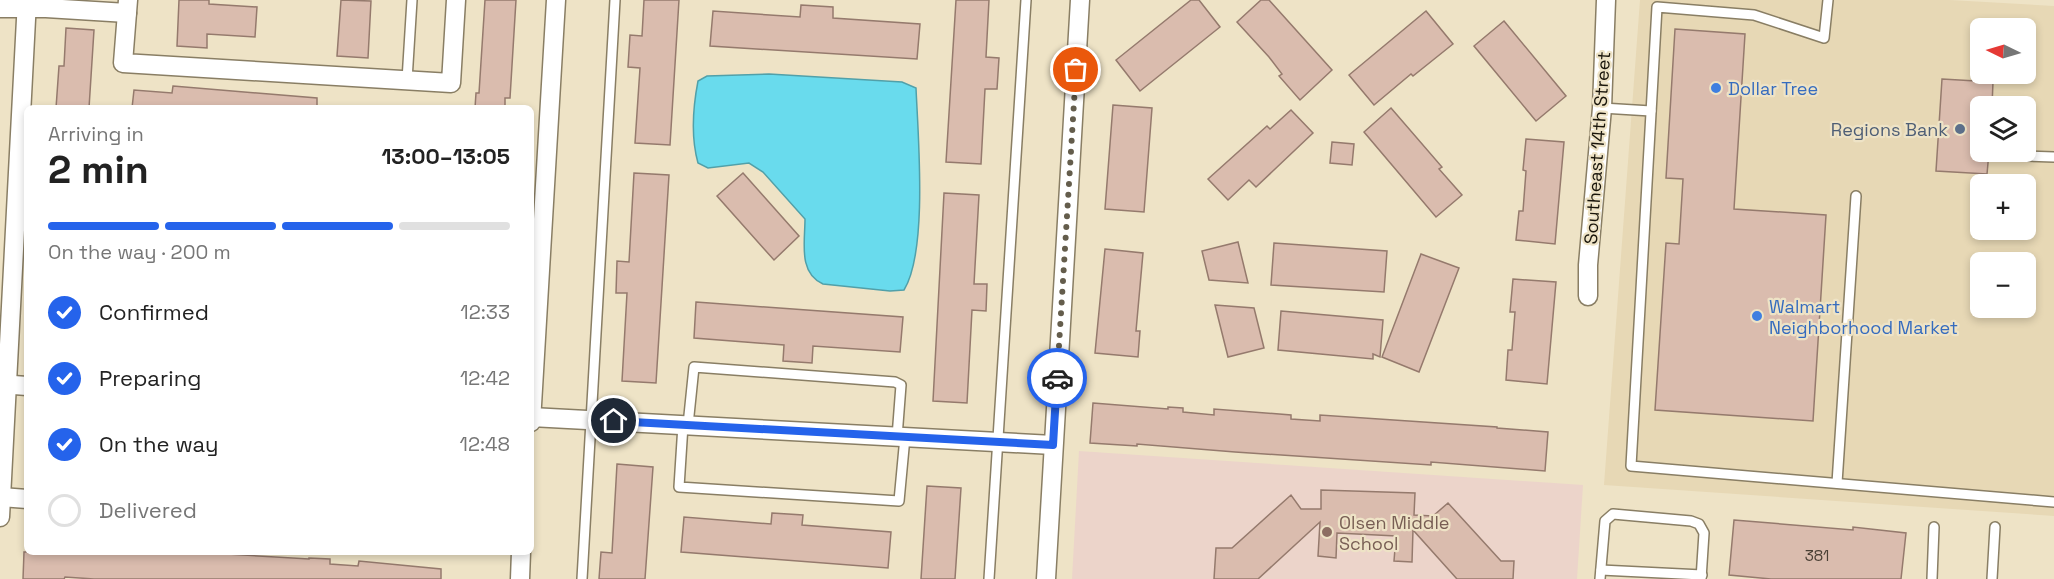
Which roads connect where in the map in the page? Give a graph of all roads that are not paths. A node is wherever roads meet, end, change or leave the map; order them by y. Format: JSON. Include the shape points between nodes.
{"nodes":[{"id":1,"x":412,"y":0,"type":"edge"},
{"id":2,"x":456,"y":0,"type":"edge"},
{"id":3,"x":556,"y":0,"type":"edge"},
{"id":4,"x":615,"y":0,"type":"edge"},
{"id":5,"x":1026,"y":0,"type":"edge"},
{"id":6,"x":1080,"y":0,"type":"edge"},
{"id":7,"x":1606,"y":0,"type":"edge"},
{"id":8,"x":1828,"y":0,"type":"edge"},
{"id":9,"x":27,"y":5,"type":"edge"},
{"id":10,"x":127,"y":7,"type":"edge"},
{"id":11,"x":0,"y":8,"type":"edge"},
{"id":12,"x":407,"y":80,"type":"junction"},
{"id":13,"x":24,"y":105,"type":"edge"},
{"id":14,"x":1602,"y":108,"type":"junction"},
{"id":15,"x":1651,"y":111,"type":"junction"},
{"id":16,"x":24,"y":122,"type":"edge"},
{"id":17,"x":2036,"y":156,"type":"edge"},
{"id":18,"x":2054,"y":157,"type":"edge"},
{"id":19,"x":1856,"y":196,"type":"dead end"},
{"id":20,"x":21,"y":239,"type":"edge"},
{"id":21,"x":535,"y":287,"type":"edge"},
{"id":22,"x":1588,"y":296,"type":"dead end"},
{"id":23,"x":534,"y":320,"type":"edge"},
{"id":24,"x":3,"y":385,"type":"edge"},
{"id":25,"x":24,"y":386,"type":"edge"},
{"id":26,"x":534,"y":417,"type":"edge"},
{"id":27,"x":591,"y":420,"type":"junction"},
{"id":28,"x":686,"y":425,"type":"junction"},
{"id":29,"x":901,"y":437,"type":"junction"},
{"id":30,"x":998,"y":442,"type":"junction"},
{"id":31,"x":1053,"y":445,"type":"junction"},
{"id":32,"x":1837,"y":483,"type":"junction"},
{"id":33,"x":1,"y":497,"type":"edge"},
{"id":34,"x":24,"y":499,"type":"edge"},
{"id":35,"x":2054,"y":502,"type":"edge"},
{"id":36,"x":0,"y":517,"type":"edge"},
{"id":37,"x":1934,"y":527,"type":"dead end"},
{"id":38,"x":1995,"y":527,"type":"dead end"},
{"id":39,"x":522,"y":555,"type":"edge"},
{"id":40,"x":1601,"y":574,"type":"edge"},
{"id":41,"x":1701,"y":577,"type":"edge"},
{"id":42,"x":520,"y":579,"type":"edge"},
{"id":43,"x":582,"y":579,"type":"edge"},
{"id":44,"x":989,"y":579,"type":"edge"},
{"id":45,"x":1046,"y":579,"type":"edge"},
{"id":46,"x":1932,"y":579,"type":"edge"},
{"id":47,"x":1992,"y":579,"type":"edge"}],
"edges":[{"from":1,"to":12,"type":"lane"},
{"from":2,"to":12,"type":"street","via":[[451,83]]},
{"from":3,"to":21,"type":"street"},
{"from":4,"to":27,"type":"lane"},
{"from":5,"to":30,"type":"lane"},
{"from":6,"to":31,"type":"street"},
{"from":7,"to":14,"type":"street","name":"Southeast 14th Street"},
{"from":8,"to":15,"type":"lane","via":[[1824,38],[1754,15],[1657,8]]},
{"from":9,"to":10,"type":"street"},
{"from":9,"to":11,"type":"street"},
{"from":9,"to":13,"type":"street"},
{"from":10,"to":12,"type":"street","via":[[123,63]]},
{"from":14,"to":15,"type":"lane"},
{"from":14,"to":22,"type":"street","name":"Southeast 14th Street"},
{"from":15,"to":32,"type":"lane","via":[[1631,466]]},
{"from":16,"to":20,"type":"street"},
{"from":17,"to":18,"type":"lane"},
{"from":19,"to":32,"type":"lane"},
{"from":20,"to":24,"type":"street"},
{"from":21,"to":23,"type":"street"},
{"from":24,"to":25,"type":"street"},
{"from":24,"to":33,"type":"street"},
{"from":26,"to":27,"type":"street"},
{"from":27,"to":28,"type":"street"},
{"from":27,"to":43,"type":"lane"},
{"from":28,"to":29,"type":"street"},
{"from":28,"to":29,"type":"lane","via":[[694,367],[895,382],[901,385]]},
{"from":28,"to":29,"type":"lane","via":[[679,487],[900,501]]},
{"from":29,"to":30,"type":"street"},
{"from":30,"to":31,"type":"street"},
{"from":30,"to":44,"type":"lane"},
{"from":31,"to":45,"type":"street"},
{"from":32,"to":35,"type":"lane"},
{"from":33,"to":34,"type":"street"},
{"from":33,"to":36,"type":"street"},
{"from":37,"to":46,"type":"lane"},
{"from":38,"to":47,"type":"lane"},
{"from":39,"to":42,"type":"street"},
{"from":40,"to":41,"type":"lane"},
{"from":40,"to":41,"type":"lane","via":[[1605,521],[1613,514],[1699,524],[1704,533]]}]}
